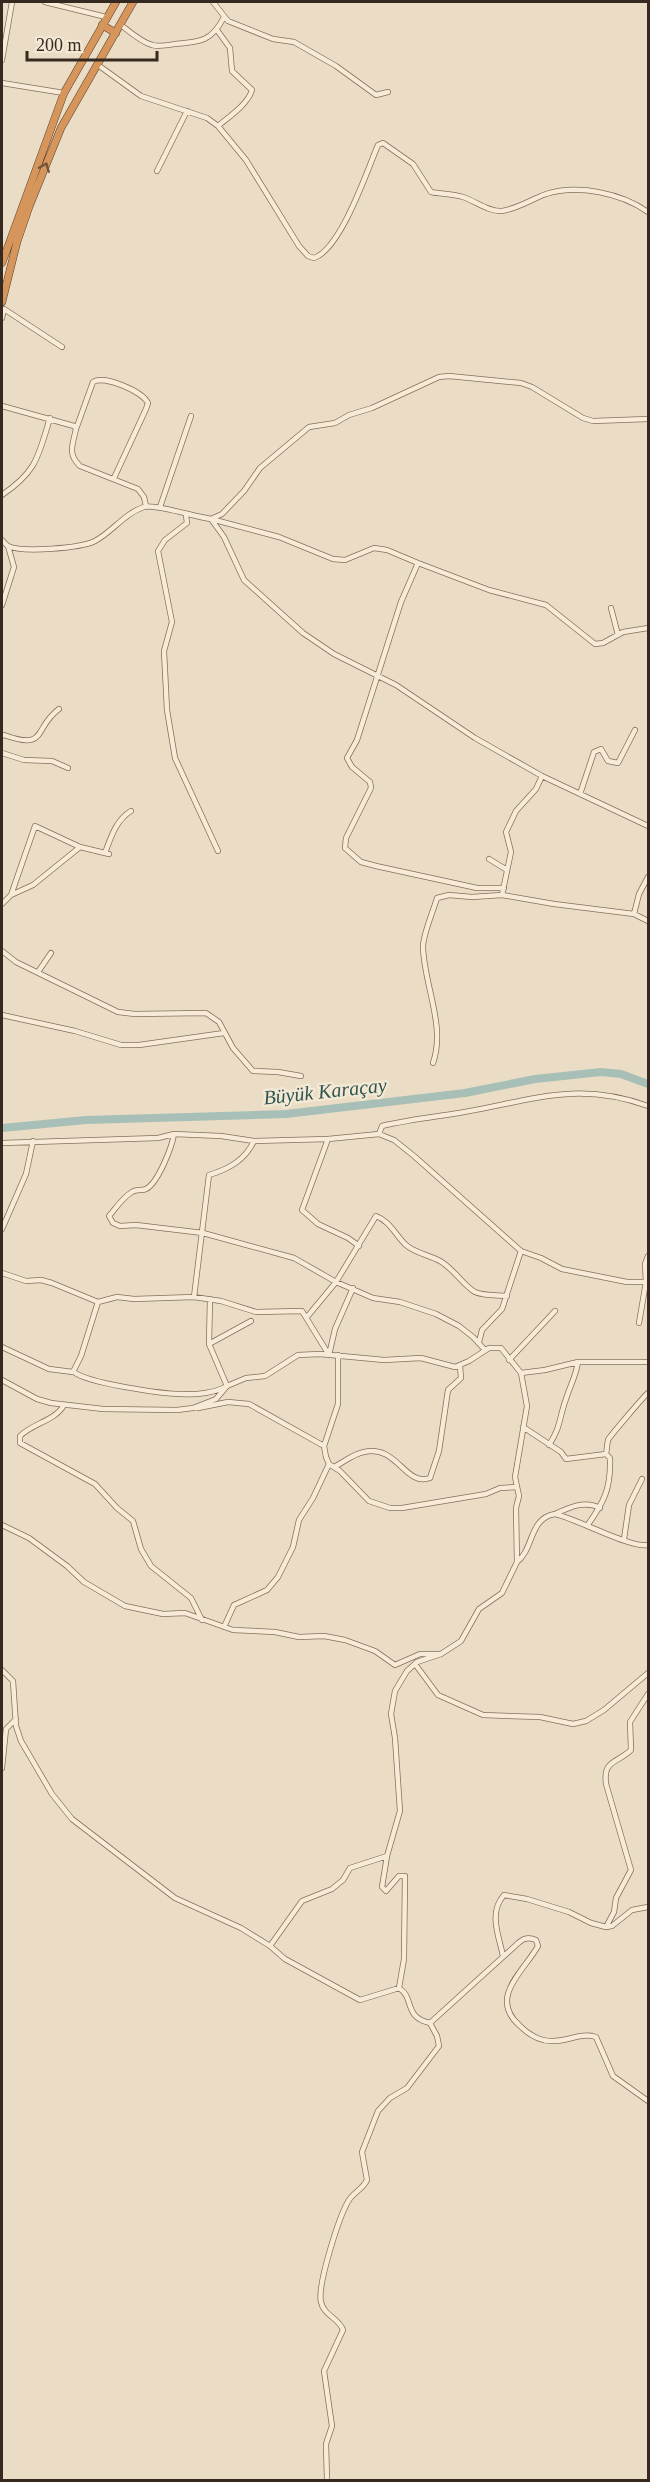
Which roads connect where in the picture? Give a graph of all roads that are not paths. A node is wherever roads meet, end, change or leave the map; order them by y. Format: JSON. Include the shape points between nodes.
{"nodes":[{"id":1,"x":12,"y":2,"type":"edge"},
{"id":2,"x":45,"y":2,"type":"edge"},
{"id":3,"x":133,"y":2,"type":"edge"},
{"id":4,"x":213,"y":2,"type":"edge"},
{"id":5,"x":114,"y":5,"type":"edge"},
{"id":6,"x":126,"y":16,"type":"junction"},
{"id":7,"x":224,"y":17,"type":"junction"},
{"id":8,"x":104,"y":21,"type":"junction"},
{"id":9,"x":121,"y":25,"type":"junction"},
{"id":10,"x":217,"y":30,"type":"junction"},
{"id":11,"x":116,"y":33,"type":"junction"},
{"id":12,"x":2,"y":60,"type":"edge"},
{"id":13,"x":98,"y":65,"type":"junction"},
{"id":14,"x":2,"y":83,"type":"edge"},
{"id":15,"x":388,"y":92,"type":"dead end"},
{"id":16,"x":64,"y":93,"type":"junction"},
{"id":17,"x":187,"y":111,"type":"junction"},
{"id":18,"x":218,"y":126,"type":"junction"},
{"id":19,"x":157,"y":171,"type":"dead end"},
{"id":20,"x":648,"y":212,"type":"edge"},
{"id":21,"x":2,"y":263,"type":"edge"},
{"id":22,"x":2,"y":302,"type":"edge"},
{"id":23,"x":2,"y":318,"type":"edge"},
{"id":24,"x":62,"y":347,"type":"dead end"},
{"id":25,"x":2,"y":406,"type":"edge"},
{"id":26,"x":191,"y":416,"type":"dead end"},
{"id":27,"x":50,"y":418,"type":"junction"},
{"id":28,"x":648,"y":419,"type":"edge"},
{"id":29,"x":76,"y":429,"type":"junction"},
{"id":30,"x":114,"y":478,"type":"junction"},
{"id":31,"x":2,"y":495,"type":"edge"},
{"id":32,"x":146,"y":506,"type":"junction"},
{"id":33,"x":160,"y":507,"type":"junction"},
{"id":34,"x":186,"y":515,"type":"junction"},
{"id":35,"x":211,"y":519,"type":"junction"},
{"id":36,"x":2,"y":540,"type":"edge"},
{"id":37,"x":8,"y":546,"type":"junction"},
{"id":38,"x":418,"y":563,"type":"junction"},
{"id":39,"x":2,"y":605,"type":"edge"},
{"id":40,"x":611,"y":608,"type":"dead end"},
{"id":41,"x":648,"y":628,"type":"edge"},
{"id":42,"x":618,"y":635,"type":"junction"},
{"id":43,"x":378,"y":675,"type":"junction"},
{"id":44,"x":59,"y":709,"type":"dead end"},
{"id":45,"x":635,"y":730,"type":"dead end"},
{"id":46,"x":2,"y":736,"type":"edge"},
{"id":47,"x":2,"y":753,"type":"edge"},
{"id":48,"x":68,"y":768,"type":"dead end"},
{"id":49,"x":542,"y":776,"type":"junction"},
{"id":50,"x":580,"y":794,"type":"junction"},
{"id":51,"x":131,"y":811,"type":"dead end"},
{"id":52,"x":648,"y":826,"type":"edge"},
{"id":53,"x":80,"y":848,"type":"junction"},
{"id":54,"x":218,"y":851,"type":"dead end"},
{"id":55,"x":489,"y":859,"type":"dead end"},
{"id":56,"x":507,"y":870,"type":"junction"},
{"id":57,"x":648,"y":877,"type":"edge"},
{"id":58,"x":504,"y":888,"type":"junction"},
{"id":59,"x":11,"y":895,"type":"junction"},
{"id":60,"x":502,"y":895,"type":"junction"},
{"id":61,"x":2,"y":904,"type":"edge"},
{"id":62,"x":634,"y":914,"type":"junction"},
{"id":63,"x":648,"y":921,"type":"edge"},
{"id":64,"x":2,"y":951,"type":"edge"},
{"id":65,"x":51,"y":953,"type":"dead end"},
{"id":66,"x":38,"y":972,"type":"junction"},
{"id":67,"x":2,"y":1015,"type":"edge"},
{"id":68,"x":224,"y":1033,"type":"junction"},
{"id":69,"x":433,"y":1063,"type":"dead end"},
{"id":70,"x":301,"y":1076,"type":"dead end"},
{"id":71,"x":648,"y":1106,"type":"edge"},
{"id":72,"x":174,"y":1134,"type":"junction"},
{"id":73,"x":379,"y":1134,"type":"junction"},
{"id":74,"x":328,"y":1139,"type":"junction"},
{"id":75,"x":33,"y":1141,"type":"junction"},
{"id":76,"x":254,"y":1142,"type":"junction"},
{"id":77,"x":2,"y":1143,"type":"edge"},
{"id":78,"x":2,"y":1229,"type":"edge"},
{"id":79,"x":203,"y":1233,"type":"junction"},
{"id":80,"x":359,"y":1246,"type":"junction"},
{"id":81,"x":521,"y":1251,"type":"junction"},
{"id":82,"x":648,"y":1256,"type":"edge"},
{"id":83,"x":2,"y":1273,"type":"edge"},
{"id":84,"x":336,"y":1282,"type":"junction"},
{"id":85,"x":647,"y":1282,"type":"edge"},
{"id":86,"x":353,"y":1288,"type":"junction"},
{"id":87,"x":507,"y":1296,"type":"junction"},
{"id":88,"x":194,"y":1297,"type":"junction"},
{"id":89,"x":210,"y":1299,"type":"junction"},
{"id":90,"x":98,"y":1302,"type":"junction"},
{"id":91,"x":555,"y":1311,"type":"dead end"},
{"id":92,"x":307,"y":1317,"type":"junction"},
{"id":93,"x":251,"y":1321,"type":"dead end"},
{"id":94,"x":639,"y":1323,"type":"dead end"},
{"id":95,"x":479,"y":1342,"type":"junction"},
{"id":96,"x":209,"y":1344,"type":"junction"},
{"id":97,"x":2,"y":1347,"type":"edge"},
{"id":98,"x":485,"y":1350,"type":"junction"},
{"id":99,"x":338,"y":1355,"type":"junction"},
{"id":100,"x":329,"y":1356,"type":"junction"},
{"id":101,"x":509,"y":1360,"type":"junction"},
{"id":102,"x":578,"y":1362,"type":"junction"},
{"id":103,"x":648,"y":1362,"type":"edge"},
{"id":104,"x":460,"y":1366,"type":"junction"},
{"id":105,"x":74,"y":1372,"type":"junction"},
{"id":106,"x":521,"y":1373,"type":"junction"},
{"id":107,"x":2,"y":1380,"type":"edge"},
{"id":108,"x":227,"y":1386,"type":"junction"},
{"id":109,"x":648,"y":1393,"type":"edge"},
{"id":110,"x":64,"y":1405,"type":"junction"},
{"id":111,"x":193,"y":1408,"type":"junction"},
{"id":112,"x":523,"y":1427,"type":"junction"},
{"id":113,"x":549,"y":1445,"type":"junction"},
{"id":114,"x":324,"y":1446,"type":"junction"},
{"id":115,"x":606,"y":1454,"type":"junction"},
{"id":116,"x":332,"y":1465,"type":"junction"},
{"id":117,"x":642,"y":1479,"type":"dead end"},
{"id":118,"x":517,"y":1487,"type":"junction"},
{"id":119,"x":600,"y":1508,"type":"junction"},
{"id":120,"x":555,"y":1514,"type":"junction"},
{"id":121,"x":2,"y":1525,"type":"edge"},
{"id":122,"x":587,"y":1526,"type":"junction"},
{"id":123,"x":624,"y":1539,"type":"junction"},
{"id":124,"x":648,"y":1545,"type":"edge"},
{"id":125,"x":517,"y":1562,"type":"junction"},
{"id":126,"x":202,"y":1620,"type":"junction"},
{"id":127,"x":224,"y":1627,"type":"junction"},
{"id":128,"x":441,"y":1654,"type":"junction"},
{"id":129,"x":415,"y":1664,"type":"junction"},
{"id":130,"x":2,"y":1670,"type":"edge"},
{"id":131,"x":648,"y":1673,"type":"edge"},
{"id":132,"x":648,"y":1694,"type":"edge"},
{"id":133,"x":16,"y":1719,"type":"junction"},
{"id":134,"x":2,"y":1768,"type":"edge"},
{"id":135,"x":387,"y":1856,"type":"junction"},
{"id":136,"x":648,"y":1907,"type":"edge"},
{"id":137,"x":606,"y":1927,"type":"junction"},
{"id":138,"x":270,"y":1946,"type":"junction"},
{"id":139,"x":503,"y":1956,"type":"junction"},
{"id":140,"x":399,"y":1988,"type":"junction"},
{"id":141,"x":430,"y":2023,"type":"junction"},
{"id":142,"x":648,"y":2101,"type":"edge"},
{"id":143,"x":327,"y":2481,"type":"edge"}],
"edges":[{"from":1,"to":12,"type":"street"},
{"from":2,"to":8,"type":"street"},
{"from":3,"to":6,"type":"highway"},
{"from":4,"to":7,"type":"street"},
{"from":5,"to":6,"type":"highway"},
{"from":5,"to":8,"type":"highway"},
{"from":6,"to":9,"type":"highway"},
{"from":7,"to":10,"type":"street"},
{"from":7,"to":15,"type":"street","via":[[273,39],[294,42],[376,95]]},
{"from":8,"to":11,"type":"highway"},
{"from":8,"to":16,"type":"highway"},
{"from":9,"to":10,"type":"street","via":[[153,46],[200,42]]},
{"from":9,"to":11,"type":"highway"},
{"from":10,"to":18,"type":"street","via":[[230,48],[231,70],[252,90]]},
{"from":11,"to":13,"type":"highway"},
{"from":13,"to":17,"type":"street","via":[[141,96]]},
{"from":22,"to":13,"type":"highway","one_way":true,"via":[[19,235],[61,128]]},
{"from":14,"to":16,"type":"street"},
{"from":16,"to":21,"type":"highway"},
{"from":17,"to":18,"type":"street"},
{"from":17,"to":19,"type":"street"},
{"from":18,"to":20,"type":"street","via":[[246,160],[299,246],[314,258],[325,251],[341,230],[382,142],[413,164],[431,192],[460,196],[495,211],[548,194],[583,190],[600,192]]},
{"from":23,"to":24,"type":"street","via":[[4,309]]},
{"from":25,"to":27,"type":"street"},
{"from":26,"to":33,"type":"street"},
{"from":27,"to":29,"type":"street"},
{"from":27,"to":31,"type":"street","via":[[36,462],[25,478]]},
{"from":28,"to":35,"type":"street","via":[[593,421],[520,382],[439,377],[335,423],[309,427],[260,468],[222,514]]},
{"from":29,"to":30,"type":"street","via":[[70,452],[73,459],[80,466]]},
{"from":29,"to":30,"type":"street","via":[[97,379],[126,387],[146,398],[146,409]]},
{"from":30,"to":32,"type":"street","via":[[138,489]]},
{"from":32,"to":33,"type":"street"},
{"from":32,"to":37,"type":"street","via":[[93,542],[25,549]]},
{"from":33,"to":34,"type":"street"},
{"from":34,"to":35,"type":"street"},
{"from":34,"to":54,"type":"street","via":[[187,523],[165,540],[158,551],[172,622],[164,651],[167,710],[175,758]]},
{"from":35,"to":38,"type":"street","via":[[279,537],[333,559],[345,560],[374,548]]},
{"from":35,"to":43,"type":"street","via":[[244,580],[303,633],[333,654]]},
{"from":36,"to":37,"type":"street"},
{"from":37,"to":39,"type":"street","via":[[14,567]]},
{"from":38,"to":42,"type":"street","via":[[489,590],[546,605],[595,644]]},
{"from":38,"to":43,"type":"street"},
{"from":40,"to":42,"type":"street"},
{"from":41,"to":42,"type":"street"},
{"from":43,"to":49,"type":"street","via":[[466,733]]},
{"from":43,"to":58,"type":"street","via":[[357,740],[347,758],[371,788],[346,838],[345,848],[361,862],[376,866],[477,888]]},
{"from":44,"to":46,"type":"street","via":[[35,739]]},
{"from":45,"to":50,"type":"street","via":[[618,763],[608,761],[601,749],[594,752]]},
{"from":47,"to":48,"type":"street","via":[[24,760],[52,761]]},
{"from":49,"to":50,"type":"street"},
{"from":49,"to":56,"type":"street","via":[[506,832],[511,852]]},
{"from":50,"to":52,"type":"street"},
{"from":51,"to":53,"type":"street","via":[[115,827],[107,853]]},
{"from":53,"to":59,"type":"street","via":[[33,885]]},
{"from":53,"to":59,"type":"street","via":[[35,826]]},
{"from":55,"to":56,"type":"street"},
{"from":56,"to":58,"type":"street"},
{"from":57,"to":62,"type":"street"},
{"from":58,"to":60,"type":"street"},
{"from":59,"to":61,"type":"street"},
{"from":60,"to":62,"type":"street"},
{"from":60,"to":69,"type":"street","via":[[437,898],[423,945],[437,1031]]},
{"from":62,"to":63,"type":"street"},
{"from":64,"to":66,"type":"street"},
{"from":65,"to":66,"type":"street"},
{"from":66,"to":68,"type":"street","via":[[118,1011],[206,1013],[219,1022]]},
{"from":67,"to":68,"type":"street","via":[[121,1045]]},
{"from":68,"to":70,"type":"street","via":[[253,1071]]},
{"from":71,"to":73,"type":"street","via":[[622,1096],[568,1092],[409,1119],[382,1126]]},
{"from":72,"to":75,"type":"street","via":[[158,1138]]},
{"from":72,"to":76,"type":"street"},
{"from":72,"to":79,"type":"street","via":[[171,1151],[150,1184],[146,1189],[130,1192],[110,1220],[120,1226]]},
{"from":73,"to":74,"type":"street"},
{"from":73,"to":81,"type":"street","via":[[408,1151]]},
{"from":74,"to":76,"type":"street"},
{"from":74,"to":80,"type":"street","via":[[302,1210],[318,1224]]},
{"from":75,"to":77,"type":"street"},
{"from":75,"to":78,"type":"street","via":[[26,1174]]},
{"from":76,"to":79,"type":"street","via":[[235,1164],[209,1175]]},
{"from":79,"to":84,"type":"street","via":[[294,1258]]},
{"from":79,"to":88,"type":"street"},
{"from":80,"to":84,"type":"street"},
{"from":80,"to":87,"type":"street","via":[[376,1216],[382,1218],[409,1248],[441,1262],[472,1291]]},
{"from":81,"to":85,"type":"street","via":[[569,1271]]},
{"from":81,"to":87,"type":"street"},
{"from":82,"to":85,"type":"street"},
{"from":83,"to":90,"type":"street","via":[[26,1281],[52,1283]]},
{"from":84,"to":86,"type":"street"},
{"from":84,"to":92,"type":"street"},
{"from":85,"to":94,"type":"street"},
{"from":86,"to":95,"type":"street","via":[[373,1298],[436,1314]]},
{"from":86,"to":100,"type":"street","via":[[335,1329]]},
{"from":87,"to":95,"type":"street","via":[[502,1310],[482,1330]]},
{"from":88,"to":89,"type":"street"},
{"from":88,"to":90,"type":"street","via":[[117,1297]]},
{"from":89,"to":92,"type":"street","via":[[256,1312],[302,1311]]},
{"from":89,"to":96,"type":"street"},
{"from":90,"to":105,"type":"street"},
{"from":91,"to":101,"type":"street"},
{"from":92,"to":100,"type":"street"},
{"from":93,"to":96,"type":"street"},
{"from":95,"to":98,"type":"street"},
{"from":96,"to":108,"type":"street"},
{"from":97,"to":105,"type":"street","via":[[49,1369]]},
{"from":98,"to":101,"type":"street","via":[[501,1348]]},
{"from":98,"to":104,"type":"street"},
{"from":99,"to":100,"type":"street"},
{"from":99,"to":104,"type":"street","via":[[384,1360],[421,1358]]},
{"from":99,"to":114,"type":"street","via":[[338,1404]]},
{"from":100,"to":108,"type":"street","via":[[298,1355],[265,1376]]},
{"from":101,"to":106,"type":"street"},
{"from":102,"to":103,"type":"street"},
{"from":102,"to":106,"type":"street"},
{"from":102,"to":113,"type":"street","via":[[559,1430]]},
{"from":104,"to":116,"type":"street","via":[[461,1378],[448,1390],[439,1451],[430,1478],[406,1472],[386,1453],[377,1451],[362,1452]]},
{"from":105,"to":108,"type":"street","via":[[101,1381],[183,1394]]},
{"from":106,"to":112,"type":"street","via":[[527,1406]]},
{"from":107,"to":110,"type":"street","via":[[37,1399]]},
{"from":108,"to":111,"type":"street","via":[[216,1399]]},
{"from":109,"to":115,"type":"street","via":[[609,1438]]},
{"from":110,"to":111,"type":"street","via":[[103,1410]]},
{"from":110,"to":126,"type":"street","via":[[54,1417],[20,1436],[20,1443],[95,1484],[133,1521],[141,1549],[152,1566],[191,1598]]},
{"from":111,"to":114,"type":"street","via":[[228,1402],[249,1404]]},
{"from":112,"to":113,"type":"street"},
{"from":112,"to":118,"type":"street"},
{"from":113,"to":115,"type":"street","via":[[566,1459]]},
{"from":114,"to":116,"type":"street"},
{"from":115,"to":119,"type":"street","via":[[610,1458],[610,1479]]},
{"from":116,"to":118,"type":"street","via":[[369,1501],[390,1508]]},
{"from":116,"to":127,"type":"street","via":[[299,1520],[293,1547],[278,1577],[267,1590],[234,1605]]},
{"from":117,"to":123,"type":"street","via":[[629,1505]]},
{"from":118,"to":125,"type":"street"},
{"from":119,"to":120,"type":"street","via":[[586,1504]]},
{"from":119,"to":122,"type":"street"},
{"from":120,"to":122,"type":"street"},
{"from":120,"to":125,"type":"street","via":[[541,1521]]},
{"from":121,"to":126,"type":"street","via":[[29,1538],[117,1603],[163,1614],[185,1613]]},
{"from":122,"to":123,"type":"street"},
{"from":123,"to":124,"type":"street"},
{"from":125,"to":128,"type":"street","via":[[502,1593],[482,1606],[461,1641]]},
{"from":126,"to":127,"type":"street"},
{"from":127,"to":128,"type":"street","via":[[345,1640],[375,1651],[394,1665],[420,1654]]},
{"from":128,"to":129,"type":"street"},
{"from":129,"to":131,"type":"street","via":[[438,1695],[483,1715],[540,1717],[573,1724],[603,1710]]},
{"from":129,"to":135,"type":"street","via":[[400,1681],[391,1707],[400,1811]]},
{"from":130,"to":133,"type":"street","via":[[12,1681]]},
{"from":132,"to":137,"type":"street","via":[[630,1722],[631,1750],[604,1772],[631,1870]]},
{"from":133,"to":134,"type":"street","via":[[6,1729]]},
{"from":133,"to":138,"type":"street","via":[[31,1760],[75,1822],[175,1898]]},
{"from":135,"to":138,"type":"street","via":[[350,1868],[332,1889],[302,1901]]},
{"from":135,"to":140,"type":"street","via":[[383,1890],[390,1888],[399,1876],[406,1879],[404,1959]]},
{"from":136,"to":137,"type":"street","via":[[632,1910]]},
{"from":137,"to":139,"type":"street","via":[[569,1912],[504,1895],[496,1909],[495,1929]]},
{"from":138,"to":140,"type":"street","via":[[285,1959],[360,2000]]},
{"from":139,"to":141,"type":"street"},
{"from":139,"to":142,"type":"street","via":[[523,1939],[536,1940],[538,1946],[510,1989],[507,2002],[512,2019],[542,2040],[596,2037],[613,2076]]},
{"from":140,"to":141,"type":"street","via":[[414,2017]]},
{"from":141,"to":143,"type":"street","via":[[439,2046],[407,2088],[383,2104],[370,2127],[361,2155],[367,2180],[346,2206],[322,2281],[321,2306],[343,2330],[324,2371],[332,2426],[326,2444]]}]}
